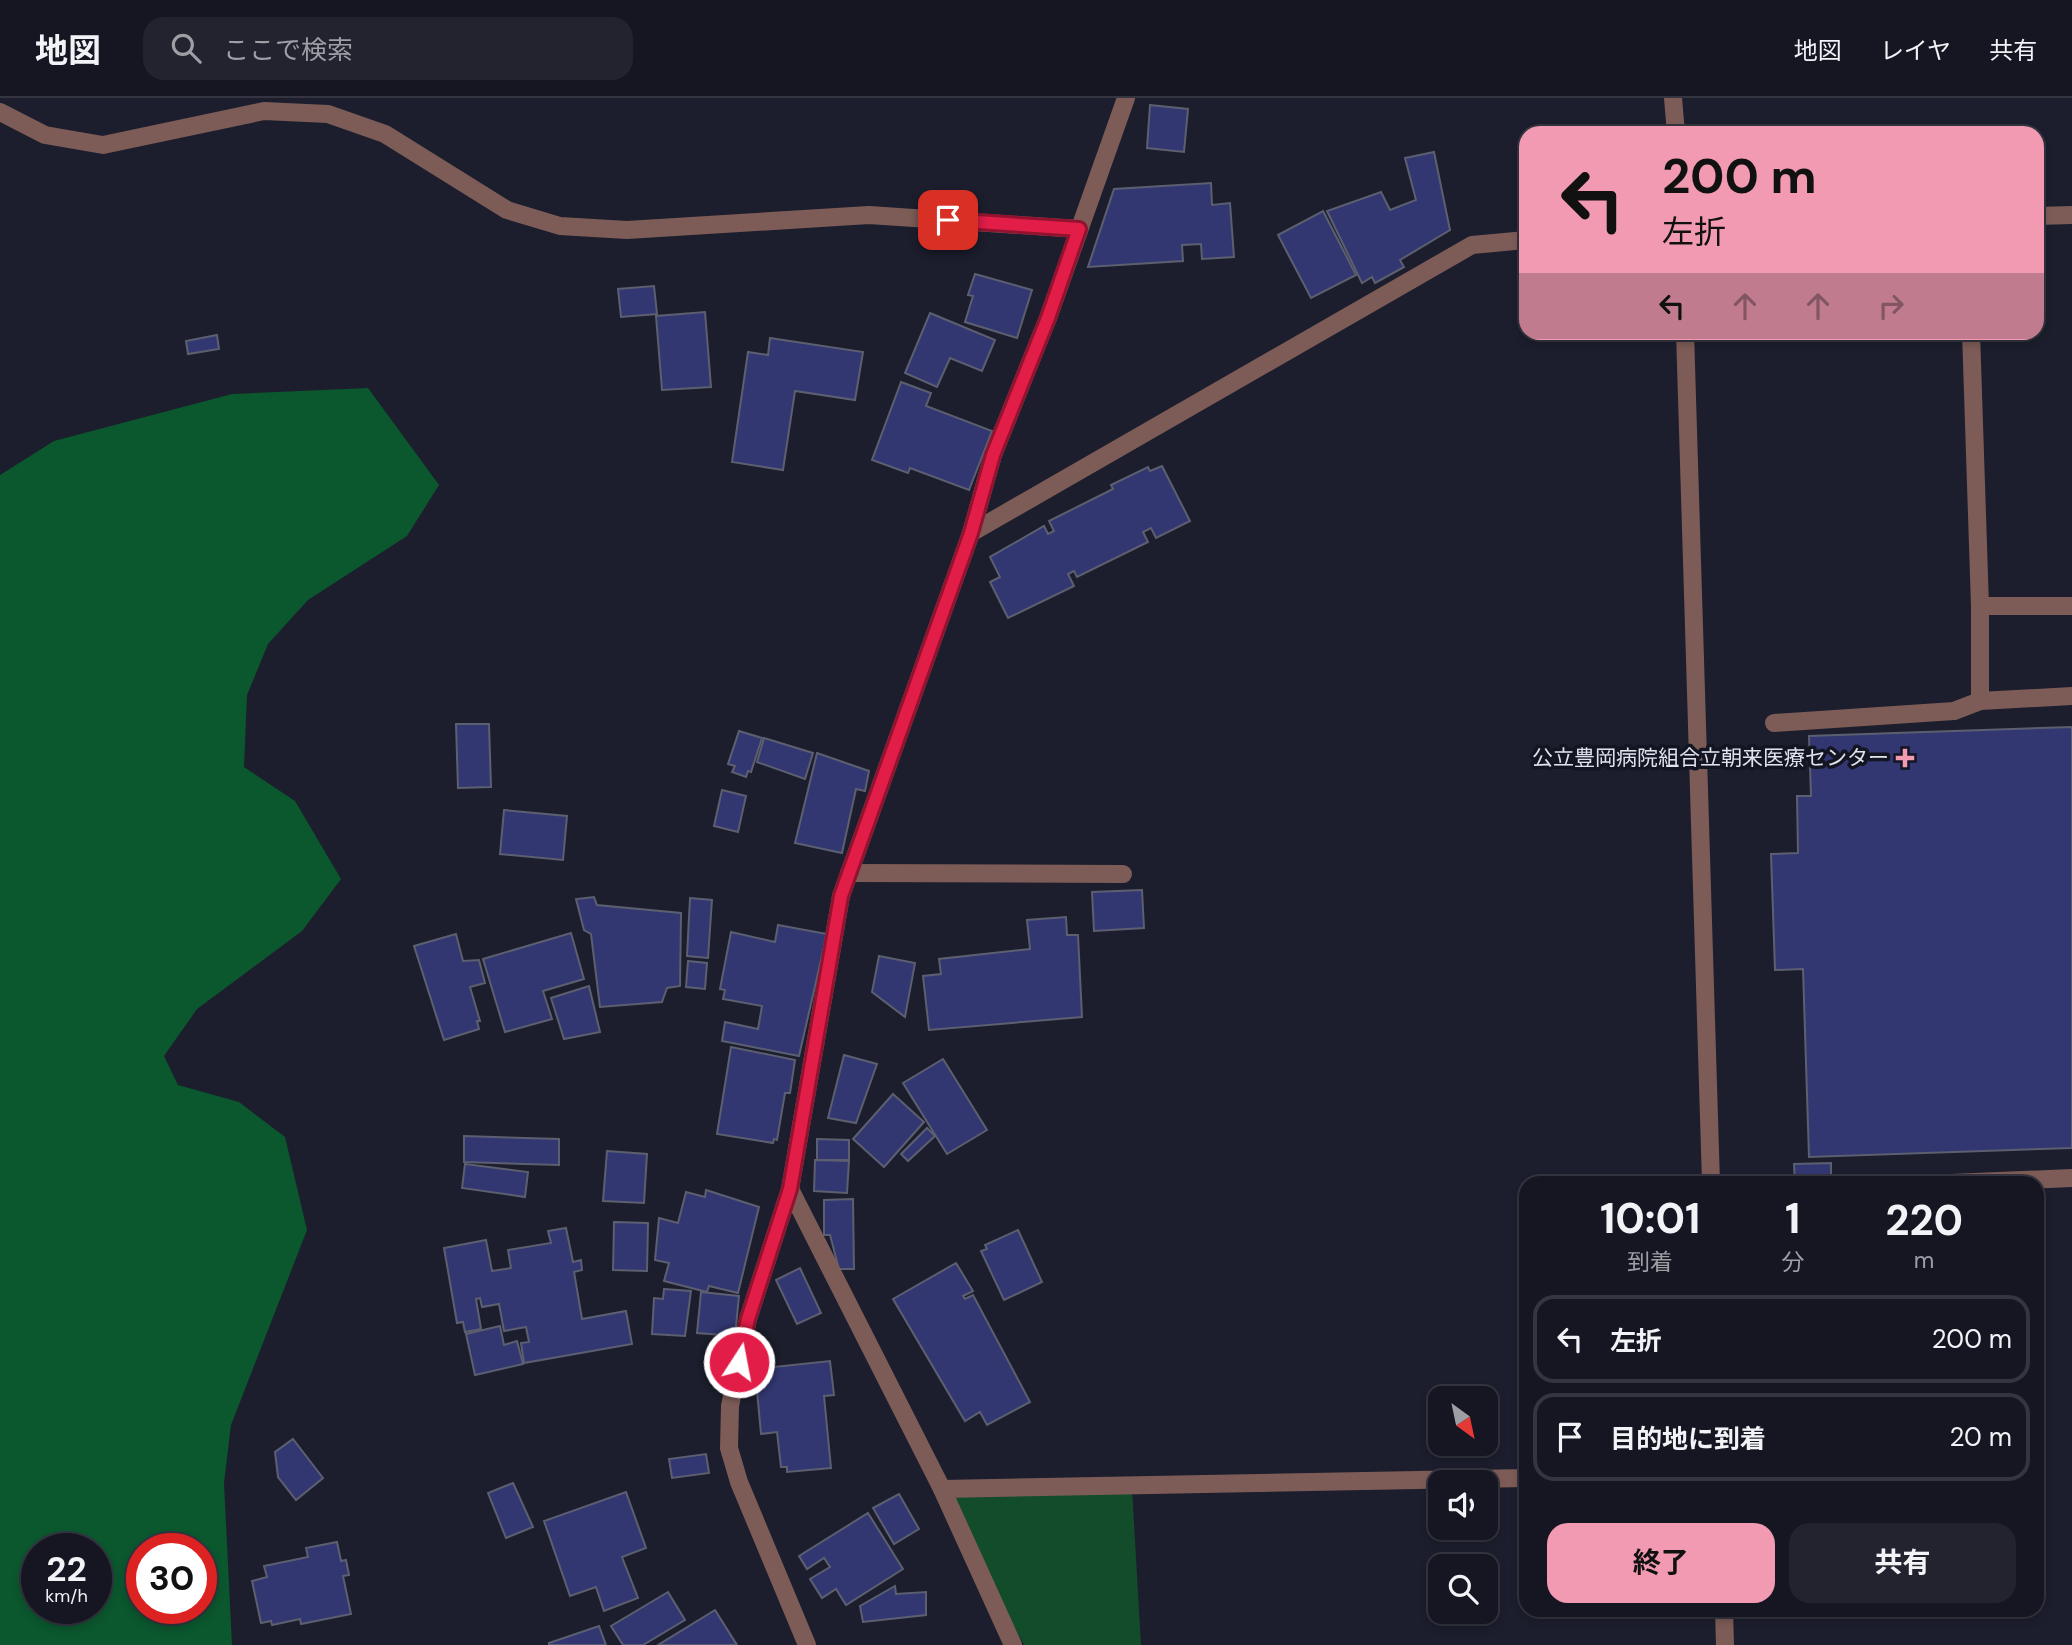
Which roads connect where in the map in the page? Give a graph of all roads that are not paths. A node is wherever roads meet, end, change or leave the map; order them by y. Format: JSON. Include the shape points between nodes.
{"nodes":[{"id":1,"x":1126,"y":98,"type":"edge"},
{"id":2,"x":1673,"y":98,"type":"edge"},
{"id":3,"x":0,"y":112,"type":"edge"},
{"id":4,"x":1675,"y":126,"type":"edge"},
{"id":5,"x":2072,"y":215,"type":"edge"},
{"id":6,"x":2044,"y":216,"type":"edge"},
{"id":7,"x":1079,"y":229,"type":"junction"},
{"id":8,"x":1519,"y":241,"type":"edge"},
{"id":9,"x":1685,"y":340,"type":"edge"},
{"id":10,"x":1971,"y":340,"type":"edge"},
{"id":11,"x":971,"y":533,"type":"junction"},
{"id":12,"x":1980,"y":606,"type":"junction"},
{"id":13,"x":2072,"y":606,"type":"edge"},
{"id":14,"x":2072,"y":696,"type":"edge"},
{"id":15,"x":1980,"y":701,"type":"junction"},
{"id":16,"x":1774,"y":723,"type":"dead end"},
{"id":17,"x":849,"y":873,"type":"junction"},
{"id":18,"x":1123,"y":874,"type":"dead end"},
{"id":19,"x":1711,"y":1176,"type":"edge"},
{"id":20,"x":2072,"y":1178,"type":"edge"},
{"id":21,"x":2044,"y":1179,"type":"edge"},
{"id":22,"x":790,"y":1189,"type":"junction"},
{"id":23,"x":1519,"y":1478,"type":"edge"},
{"id":24,"x":943,"y":1489,"type":"junction"},
{"id":25,"x":1724,"y":1617,"type":"edge"},
{"id":26,"x":807,"y":1645,"type":"edge"},
{"id":27,"x":1013,"y":1645,"type":"edge"},
{"id":28,"x":1725,"y":1645,"type":"edge"}],
"edges":[{"from":1,"to":7,"type":"street"},
{"from":2,"to":4,"type":"street"},
{"from":3,"to":7,"type":"street","via":[[45,135],[103,145],[264,111],[328,114],[385,134],[507,210],[560,226],[627,230],[869,215]]},
{"from":5,"to":6,"type":"street"},
{"from":7,"to":11,"type":"street","via":[[993,455]]},
{"from":8,"to":11,"type":"street","via":[[1472,245]]},
{"from":9,"to":19,"type":"street"},
{"from":10,"to":12,"type":"street"},
{"from":11,"to":17,"type":"street"},
{"from":12,"to":13,"type":"street"},
{"from":12,"to":15,"type":"street"},
{"from":14,"to":15,"type":"street"},
{"from":15,"to":16,"type":"street","via":[[1954,711]]},
{"from":17,"to":18,"type":"street"},
{"from":17,"to":22,"type":"street","via":[[841,896]]},
{"from":20,"to":21,"type":"street"},
{"from":22,"to":24,"type":"street"},
{"from":22,"to":26,"type":"street","via":[[748,1319],[730,1406],[729,1448]]},
{"from":23,"to":24,"type":"street"},
{"from":24,"to":27,"type":"street"},
{"from":25,"to":28,"type":"street"}]}
